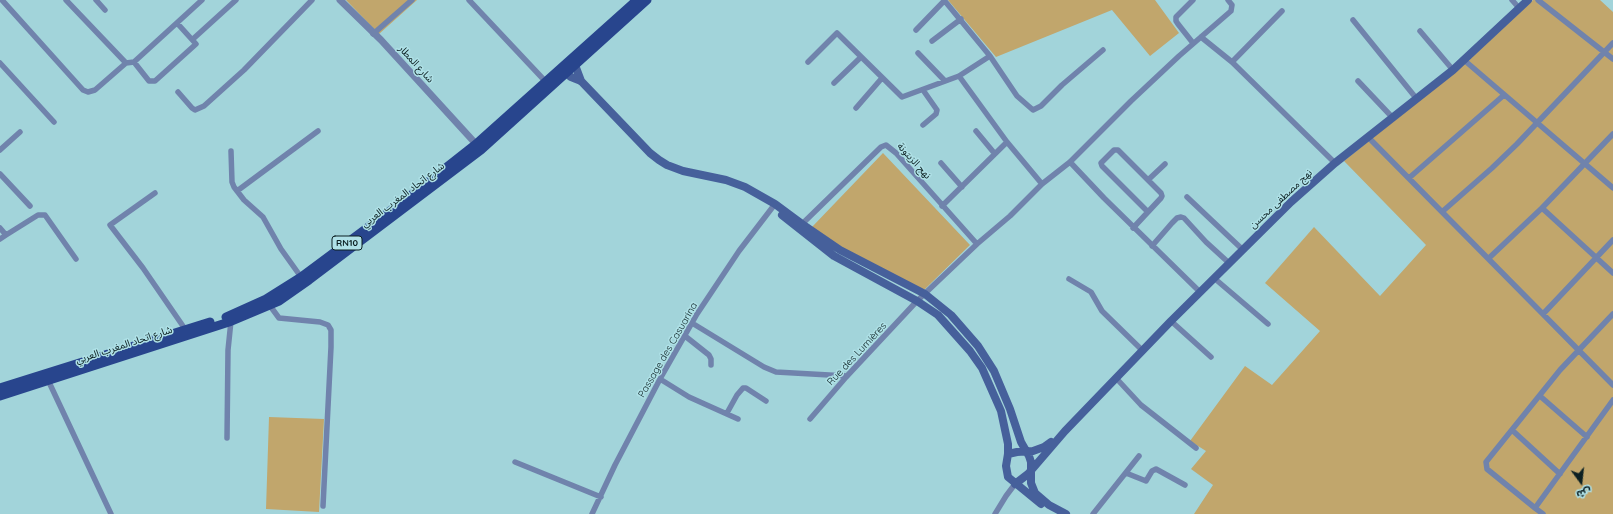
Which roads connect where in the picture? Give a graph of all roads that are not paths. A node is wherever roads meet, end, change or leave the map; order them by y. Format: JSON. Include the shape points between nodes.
{"nodes":[{"id":1,"x":2,"y":0,"type":"edge"},
{"id":2,"x":66,"y":0,"type":"edge"},
{"id":3,"x":96,"y":0,"type":"edge"},
{"id":4,"x":202,"y":0,"type":"edge"},
{"id":5,"x":236,"y":0,"type":"edge"},
{"id":6,"x":312,"y":0,"type":"edge"},
{"id":7,"x":340,"y":0,"type":"edge"},
{"id":8,"x":412,"y":0,"type":"edge"},
{"id":9,"x":469,"y":0,"type":"edge"},
{"id":10,"x":637,"y":0,"type":"edge"},
{"id":11,"x":647,"y":0,"type":"edge"},
{"id":12,"x":945,"y":0,"type":"edge"},
{"id":13,"x":1193,"y":0,"type":"edge"},
{"id":14,"x":1228,"y":0,"type":"edge"},
{"id":15,"x":1512,"y":0,"type":"edge"},
{"id":16,"x":1528,"y":0,"type":"edge"},
{"id":17,"x":1538,"y":0,"type":"edge"},
{"id":18,"x":1519,"y":8,"type":"junction"},
{"id":19,"x":105,"y":10,"type":"dead end"},
{"id":20,"x":1282,"y":11,"type":"dead end"},
{"id":21,"x":960,"y":20,"type":"junction"},
{"id":22,"x":1353,"y":20,"type":"dead end"},
{"id":23,"x":177,"y":23,"type":"junction"},
{"id":24,"x":916,"y":30,"type":"dead end"},
{"id":25,"x":1420,"y":31,"type":"dead end"},
{"id":26,"x":373,"y":34,"type":"junction"},
{"id":27,"x":1201,"y":38,"type":"junction"},
{"id":28,"x":193,"y":39,"type":"junction"},
{"id":29,"x":932,"y":42,"type":"dead end"},
{"id":30,"x":1613,"y":43,"type":"edge"},
{"id":31,"x":1193,"y":44,"type":"junction"},
{"id":32,"x":1103,"y":50,"type":"dead end"},
{"id":33,"x":1604,"y":52,"type":"junction"},
{"id":34,"x":918,"y":53,"type":"dead end"},
{"id":35,"x":990,"y":56,"type":"junction"},
{"id":36,"x":861,"y":57,"type":"junction"},
{"id":37,"x":1613,"y":59,"type":"edge"},
{"id":38,"x":1464,"y":60,"type":"junction"},
{"id":39,"x":134,"y":62,"type":"junction"},
{"id":40,"x":572,"y":62,"type":"junction"},
{"id":41,"x":808,"y":62,"type":"dead end"},
{"id":42,"x":1232,"y":62,"type":"junction"},
{"id":43,"x":0,"y":63,"type":"edge"},
{"id":44,"x":126,"y":63,"type":"junction"},
{"id":45,"x":1453,"y":70,"type":"junction"},
{"id":46,"x":563,"y":71,"type":"junction"},
{"id":47,"x":960,"y":76,"type":"junction"},
{"id":48,"x":882,"y":78,"type":"junction"},
{"id":49,"x":1358,"y":80,"type":"dead end"},
{"id":50,"x":945,"y":81,"type":"junction"},
{"id":51,"x":546,"y":82,"type":"junction"},
{"id":52,"x":581,"y":82,"type":"junction"},
{"id":53,"x":834,"y":83,"type":"dead end"},
{"id":54,"x":923,"y":90,"type":"junction"},
{"id":55,"x":178,"y":92,"type":"dead end"},
{"id":56,"x":1504,"y":95,"type":"junction"},
{"id":57,"x":1416,"y":98,"type":"junction"},
{"id":58,"x":856,"y":108,"type":"dead end"},
{"id":59,"x":1392,"y":117,"type":"junction"},
{"id":60,"x":54,"y":122,"type":"dead end"},
{"id":61,"x":1538,"y":123,"type":"junction"},
{"id":62,"x":923,"y":125,"type":"dead end"},
{"id":63,"x":318,"y":131,"type":"dead end"},
{"id":64,"x":976,"y":131,"type":"dead end"},
{"id":65,"x":20,"y":132,"type":"dead end"},
{"id":66,"x":1613,"y":134,"type":"edge"},
{"id":67,"x":1368,"y":137,"type":"junction"},
{"id":68,"x":1006,"y":142,"type":"junction"},
{"id":69,"x":476,"y":144,"type":"junction"},
{"id":70,"x":0,"y":150,"type":"edge"},
{"id":71,"x":231,"y":151,"type":"dead end"},
{"id":72,"x":995,"y":154,"type":"junction"},
{"id":73,"x":1070,"y":162,"type":"junction"},
{"id":74,"x":941,"y":163,"type":"dead end"},
{"id":75,"x":1335,"y":163,"type":"junction"},
{"id":76,"x":1585,"y":163,"type":"junction"},
{"id":77,"x":1165,"y":164,"type":"dead end"},
{"id":78,"x":0,"y":174,"type":"edge"},
{"id":79,"x":1409,"y":178,"type":"junction"},
{"id":80,"x":1148,"y":180,"type":"junction"},
{"id":81,"x":1042,"y":184,"type":"junction"},
{"id":82,"x":962,"y":187,"type":"junction"},
{"id":83,"x":1613,"y":188,"type":"edge"},
{"id":84,"x":237,"y":191,"type":"junction"},
{"id":85,"x":155,"y":193,"type":"dead end"},
{"id":86,"x":1188,"y":197,"type":"dead end"},
{"id":87,"x":772,"y":204,"type":"junction"},
{"id":88,"x":30,"y":206,"type":"dead end"},
{"id":89,"x":942,"y":206,"type":"junction"},
{"id":90,"x":1542,"y":208,"type":"junction"},
{"id":91,"x":1443,"y":211,"type":"junction"},
{"id":92,"x":1148,"y":212,"type":"junction"},
{"id":93,"x":800,"y":227,"type":"junction"},
{"id":94,"x":0,"y":228,"type":"edge"},
{"id":95,"x":1134,"y":228,"type":"junction"},
{"id":96,"x":6,"y":235,"type":"junction"},
{"id":97,"x":0,"y":239,"type":"edge"},
{"id":98,"x":1613,"y":240,"type":"edge"},
{"id":99,"x":977,"y":244,"type":"junction"},
{"id":100,"x":1152,"y":246,"type":"junction"},
{"id":101,"x":1242,"y":249,"type":"junction"},
{"id":102,"x":1489,"y":258,"type":"junction"},
{"id":103,"x":1596,"y":258,"type":"junction"},
{"id":104,"x":76,"y":259,"type":"dead end"},
{"id":105,"x":1229,"y":263,"type":"junction"},
{"id":106,"x":1613,"y":273,"type":"edge"},
{"id":107,"x":301,"y":277,"type":"junction"},
{"id":108,"x":1214,"y":278,"type":"junction"},
{"id":109,"x":1069,"y":279,"type":"dead end"},
{"id":110,"x":1200,"y":292,"type":"junction"},
{"id":111,"x":924,"y":294,"type":"junction"},
{"id":112,"x":917,"y":301,"type":"junction"},
{"id":113,"x":267,"y":302,"type":"junction"},
{"id":114,"x":1543,"y":314,"type":"junction"},
{"id":115,"x":1613,"y":314,"type":"edge"},
{"id":116,"x":1171,"y":321,"type":"junction"},
{"id":117,"x":231,"y":322,"type":"junction"},
{"id":118,"x":692,"y":324,"type":"junction"},
{"id":119,"x":1268,"y":324,"type":"dead end"},
{"id":120,"x":185,"y":329,"type":"junction"},
{"id":121,"x":685,"y":336,"type":"junction"},
{"id":122,"x":1578,"y":350,"type":"junction"},
{"id":123,"x":1142,"y":351,"type":"junction"},
{"id":124,"x":1211,"y":357,"type":"dead end"},
{"id":125,"x":711,"y":365,"type":"dead end"},
{"id":126,"x":847,"y":376,"type":"junction"},
{"id":127,"x":1116,"y":378,"type":"junction"},
{"id":128,"x":660,"y":379,"type":"junction"},
{"id":129,"x":48,"y":380,"type":"junction"},
{"id":130,"x":1613,"y":385,"type":"edge"},
{"id":131,"x":0,"y":388,"type":"edge"},
{"id":132,"x":0,"y":396,"type":"edge"},
{"id":133,"x":1540,"y":396,"type":"junction"},
{"id":134,"x":1613,"y":400,"type":"edge"},
{"id":135,"x":766,"y":401,"type":"dead end"},
{"id":136,"x":727,"y":413,"type":"junction"},
{"id":137,"x":738,"y":419,"type":"dead end"},
{"id":138,"x":810,"y":419,"type":"dead end"},
{"id":139,"x":1512,"y":430,"type":"junction"},
{"id":140,"x":1065,"y":431,"type":"junction"},
{"id":141,"x":1586,"y":437,"type":"junction"},
{"id":142,"x":227,"y":438,"type":"dead end"},
{"id":143,"x":1196,"y":448,"type":"dead end"},
{"id":144,"x":1026,"y":451,"type":"junction"},
{"id":145,"x":1008,"y":454,"type":"junction"},
{"id":146,"x":1139,"y":456,"type":"dead end"},
{"id":147,"x":516,"y":462,"type":"dead end"},
{"id":148,"x":1030,"y":471,"type":"junction"},
{"id":149,"x":1126,"y":473,"type":"junction"},
{"id":150,"x":1560,"y":474,"type":"junction"},
{"id":151,"x":1015,"y":484,"type":"junction"},
{"id":152,"x":1185,"y":485,"type":"dead end"},
{"id":153,"x":600,"y":497,"type":"junction"},
{"id":154,"x":323,"y":506,"type":"dead end"},
{"id":155,"x":1536,"y":508,"type":"junction"},
{"id":156,"x":112,"y":514,"type":"edge"},
{"id":157,"x":589,"y":514,"type":"edge"},
{"id":158,"x":592,"y":514,"type":"edge"},
{"id":159,"x":995,"y":514,"type":"edge"},
{"id":160,"x":1057,"y":514,"type":"edge"},
{"id":161,"x":1066,"y":514,"type":"edge"},
{"id":162,"x":1093,"y":514,"type":"edge"},
{"id":163,"x":1542,"y":514,"type":"edge"}],
"edges":[{"from":1,"to":44,"type":"street","via":[[85,91],[95,90]]},
{"from":2,"to":44,"type":"street"},
{"from":3,"to":19,"type":"street"},
{"from":4,"to":23,"type":"street"},
{"from":5,"to":28,"type":"street"},
{"from":6,"to":55,"type":"street","via":[[244,70],[204,106],[195,110]]},
{"from":7,"to":26,"type":"street","name":"شارع المطار"},
{"from":8,"to":26,"type":"street"},
{"from":9,"to":51,"type":"street"},
{"from":10,"to":40,"type":"main road","name":"شارع اتحاد المغرب العربي","number":"RN10"},
{"from":11,"to":40,"type":"main road","name":"شارع اتحاد المغرب العربي","number":"RN10"},
{"from":12,"to":21,"type":"street"},
{"from":12,"to":24,"type":"street"},
{"from":13,"to":31,"type":"street","via":[[1176,17],[1176,21]]},
{"from":14,"to":27,"type":"street","name":"Rue des Lumières","via":[[1232,5],[1231,11]]},
{"from":15,"to":18,"type":"street"},
{"from":16,"to":18,"type":"main road","name":"نهج مصطفى محسن"},
{"from":17,"to":33,"type":"street"},
{"from":18,"to":38,"type":"main road","name":"نهج مصطفى محسن"},
{"from":20,"to":42,"type":"street"},
{"from":21,"to":29,"type":"street"},
{"from":21,"to":35,"type":"street"},
{"from":22,"to":57,"type":"street"},
{"from":23,"to":28,"type":"street"},
{"from":23,"to":39,"type":"street"},
{"from":25,"to":45,"type":"street"},
{"from":26,"to":69,"type":"street","name":"شارع المطار"},
{"from":27,"to":31,"type":"street","name":"Rue des Lumières"},
{"from":27,"to":42,"type":"street"},
{"from":28,"to":39,"type":"street","via":[[196,44],[155,81],[149,81]]},
{"from":30,"to":33,"type":"street"},
{"from":31,"to":73,"type":"street","name":"Rue des Lumières","via":[[1131,100]]},
{"from":32,"to":35,"type":"street","via":[[1034,110],[1018,96]]},
{"from":33,"to":37,"type":"street"},
{"from":33,"to":61,"type":"street"},
{"from":34,"to":50,"type":"street"},
{"from":35,"to":47,"type":"street"},
{"from":36,"to":41,"type":"street","via":[[837,32]]},
{"from":36,"to":48,"type":"street"},
{"from":36,"to":53,"type":"street"},
{"from":38,"to":45,"type":"main road","name":"نهج مصطفى محسن"},
{"from":38,"to":56,"type":"street"},
{"from":39,"to":44,"type":"street"},
{"from":40,"to":46,"type":"main road","name":"شارع اتحاد المغرب العربي","number":"RN10"},
{"from":40,"to":52,"type":"main road"},
{"from":42,"to":75,"type":"street"},
{"from":43,"to":60,"type":"street"},
{"from":45,"to":57,"type":"main road","name":"نهج مصطفى محسن"},
{"from":46,"to":51,"type":"main road","name":"شارع اتحاد المغرب العربي","number":"RN10"},
{"from":46,"to":52,"type":"main road"},
{"from":46,"to":113,"type":"main road","name":"شارع اتحاد المغرب العربي","number":"RN10","via":[[481,150],[279,302]]},
{"from":47,"to":50,"type":"street"},
{"from":47,"to":68,"type":"street"},
{"from":48,"to":54,"type":"street","via":[[902,98]]},
{"from":48,"to":58,"type":"street"},
{"from":49,"to":59,"type":"street"},
{"from":50,"to":54,"type":"street"},
{"from":51,"to":69,"type":"main road","name":"شارع اتحاد المغرب العربي","number":"RN10"},
{"from":52,"to":87,"type":"main road","via":[[659,160],[683,171],[735,182]]},
{"from":54,"to":62,"type":"street","via":[[937,110]]},
{"from":56,"to":61,"type":"street"},
{"from":56,"to":79,"type":"street"},
{"from":57,"to":59,"type":"main road","name":"نهج مصطفى محسن"},
{"from":59,"to":67,"type":"main road","name":"نهج مصطفى محسن"},
{"from":61,"to":76,"type":"street"},
{"from":61,"to":91,"type":"street"},
{"from":63,"to":84,"type":"street"},
{"from":64,"to":72,"type":"street"},
{"from":65,"to":70,"type":"street"},
{"from":66,"to":76,"type":"street"},
{"from":67,"to":75,"type":"main road","name":"نهج مصطفى محسن"},
{"from":67,"to":79,"type":"street"},
{"from":68,"to":72,"type":"street"},
{"from":68,"to":81,"type":"street"},
{"from":69,"to":107,"type":"main road","name":"شارع اتحاد المغرب العربي","number":"RN10"},
{"from":71,"to":84,"type":"street","via":[[232,182]]},
{"from":72,"to":82,"type":"street"},
{"from":73,"to":81,"type":"street","name":"Rue des Lumières"},
{"from":73,"to":95,"type":"street"},
{"from":74,"to":82,"type":"street"},
{"from":75,"to":101,"type":"main road","name":"نهج مصطفى محسن"},
{"from":76,"to":83,"type":"street"},
{"from":76,"to":90,"type":"street"},
{"from":77,"to":80,"type":"street"},
{"from":78,"to":88,"type":"street"},
{"from":79,"to":91,"type":"street"},
{"from":80,"to":92,"type":"street","via":[[1162,196]]},
{"from":80,"to":92,"type":"street","via":[[1118,150],[1114,150],[1101,163]]},
{"from":81,"to":99,"type":"street","name":"Rue des Lumières"},
{"from":82,"to":89,"type":"street"},
{"from":84,"to":107,"type":"street","via":[[263,217],[280,249]]},
{"from":85,"to":120,"type":"street","via":[[110,225]]},
{"from":86,"to":101,"type":"street"},
{"from":87,"to":93,"type":"main road"},
{"from":87,"to":118,"type":"street","name":"Passage des Casuarina"},
{"from":89,"to":93,"type":"street","name":"نهج الزيتونة","via":[[896,153],[884,145]]},
{"from":89,"to":99,"type":"street","name":"نهج الزيتونة"},
{"from":90,"to":102,"type":"street"},
{"from":90,"to":103,"type":"street"},
{"from":91,"to":102,"type":"street"},
{"from":92,"to":95,"type":"street"},
{"from":93,"to":111,"type":"main road"},
{"from":93,"to":112,"type":"main road","via":[[834,256]]},
{"from":94,"to":96,"type":"street"},
{"from":95,"to":100,"type":"street"},
{"from":96,"to":97,"type":"street"},
{"from":96,"to":104,"type":"street","via":[[38,215],[45,215]]},
{"from":98,"to":103,"type":"street"},
{"from":99,"to":111,"type":"street","name":"Rue des Lumières"},
{"from":100,"to":105,"type":"street","via":[[1177,218],[1181,217]]},
{"from":100,"to":110,"type":"street"},
{"from":101,"to":105,"type":"main road","name":"نهج مصطفى محسن"},
{"from":102,"to":114,"type":"street"},
{"from":103,"to":106,"type":"street"},
{"from":103,"to":114,"type":"street"},
{"from":105,"to":108,"type":"main road","name":"نهج مصطفى محسن"},
{"from":107,"to":113,"type":"main road","name":"شارع اتحاد المغرب العربي","number":"RN10"},
{"from":108,"to":110,"type":"main road","name":"نهج مصطفى محسن"},
{"from":108,"to":119,"type":"street"},
{"from":109,"to":123,"type":"street","via":[[1091,292],[1102,311]]},
{"from":110,"to":116,"type":"main road","name":"نهج مصطفى محسن"},
{"from":111,"to":112,"type":"street","name":"Rue des Lumières"},
{"from":111,"to":144,"type":"main road","via":[[951,315],[989,362],[1002,388]]},
{"from":112,"to":126,"type":"street","name":"Rue des Lumières"},
{"from":112,"to":145,"type":"main road","via":[[938,315],[982,368],[1001,411],[1007,433]]},
{"from":113,"to":117,"type":"main road","name":"شارع اتحاد المغرب العربي","number":"RN10"},
{"from":113,"to":120,"type":"main road","name":"شارع اتحاد المغرب العربي","number":"RN10"},
{"from":113,"to":154,"type":"street","via":[[279,318],[320,322],[328,325],[331,330]]},
{"from":114,"to":122,"type":"street"},
{"from":115,"to":122,"type":"street"},
{"from":116,"to":123,"type":"main road","name":"نهج مصطفى محسن"},
{"from":116,"to":124,"type":"street"},
{"from":117,"to":129,"type":"main road","name":"شارع اتحاد المغرب العربي","number":"RN10"},
{"from":117,"to":142,"type":"street","via":[[228,350]]},
{"from":118,"to":121,"type":"street","name":"Passage des Casuarina"},
{"from":118,"to":126,"type":"street","via":[[776,372]]},
{"from":120,"to":131,"type":"main road","name":"شارع اتحاد المغرب العربي","number":"RN10"},
{"from":121,"to":125,"type":"street","via":[[709,355]]},
{"from":121,"to":128,"type":"street","name":"Passage des Casuarina"},
{"from":122,"to":130,"type":"street"},
{"from":122,"to":133,"type":"street"},
{"from":123,"to":127,"type":"main road","name":"نهج مصطفى محسن"},
{"from":126,"to":138,"type":"street","name":"Rue des Lumières"},
{"from":127,"to":140,"type":"main road","name":"نهج مصطفى محسن"},
{"from":127,"to":143,"type":"street","via":[[1141,406]]},
{"from":128,"to":136,"type":"street","via":[[689,397]]},
{"from":128,"to":153,"type":"street","name":"Passage des Casuarina"},
{"from":129,"to":132,"type":"main road","name":"شارع اتحاد المغرب العربي","number":"RN10"},
{"from":129,"to":156,"type":"street"},
{"from":133,"to":139,"type":"street"},
{"from":133,"to":141,"type":"street"},
{"from":134,"to":141,"type":"street"},
{"from":135,"to":136,"type":"street","via":[[743,388]]},
{"from":136,"to":137,"type":"street"},
{"from":139,"to":150,"type":"street"},
{"from":139,"to":155,"type":"street","via":[[1486,462],[1486,466]]},
{"from":140,"to":144,"type":"main road","name":"نهج مصطفى محسن","via":[[1044,447]]},
{"from":140,"to":148,"type":"main road","name":"نهج مصطفى محسن"},
{"from":141,"to":150,"type":"street"},
{"from":144,"to":145,"type":"main road"},
{"from":144,"to":148,"type":"main road","via":[[1031,462]]},
{"from":145,"to":151,"type":"main road","via":[[1006,473]]},
{"from":146,"to":149,"type":"street"},
{"from":147,"to":153,"type":"street"},
{"from":148,"to":151,"type":"main road","name":"نهج مصطفى محسن"},
{"from":148,"to":161,"type":"main road","via":[[1035,493],[1049,505]]},
{"from":149,"to":152,"type":"street","via":[[1146,481],[1156,469]]},
{"from":149,"to":162,"type":"street"},
{"from":150,"to":155,"type":"street"},
{"from":151,"to":159,"type":"street"},
{"from":151,"to":160,"type":"main road"},
{"from":153,"to":157,"type":"street"},
{"from":153,"to":158,"type":"street","name":"Passage des Casuarina"},
{"from":155,"to":163,"type":"street"}]}
